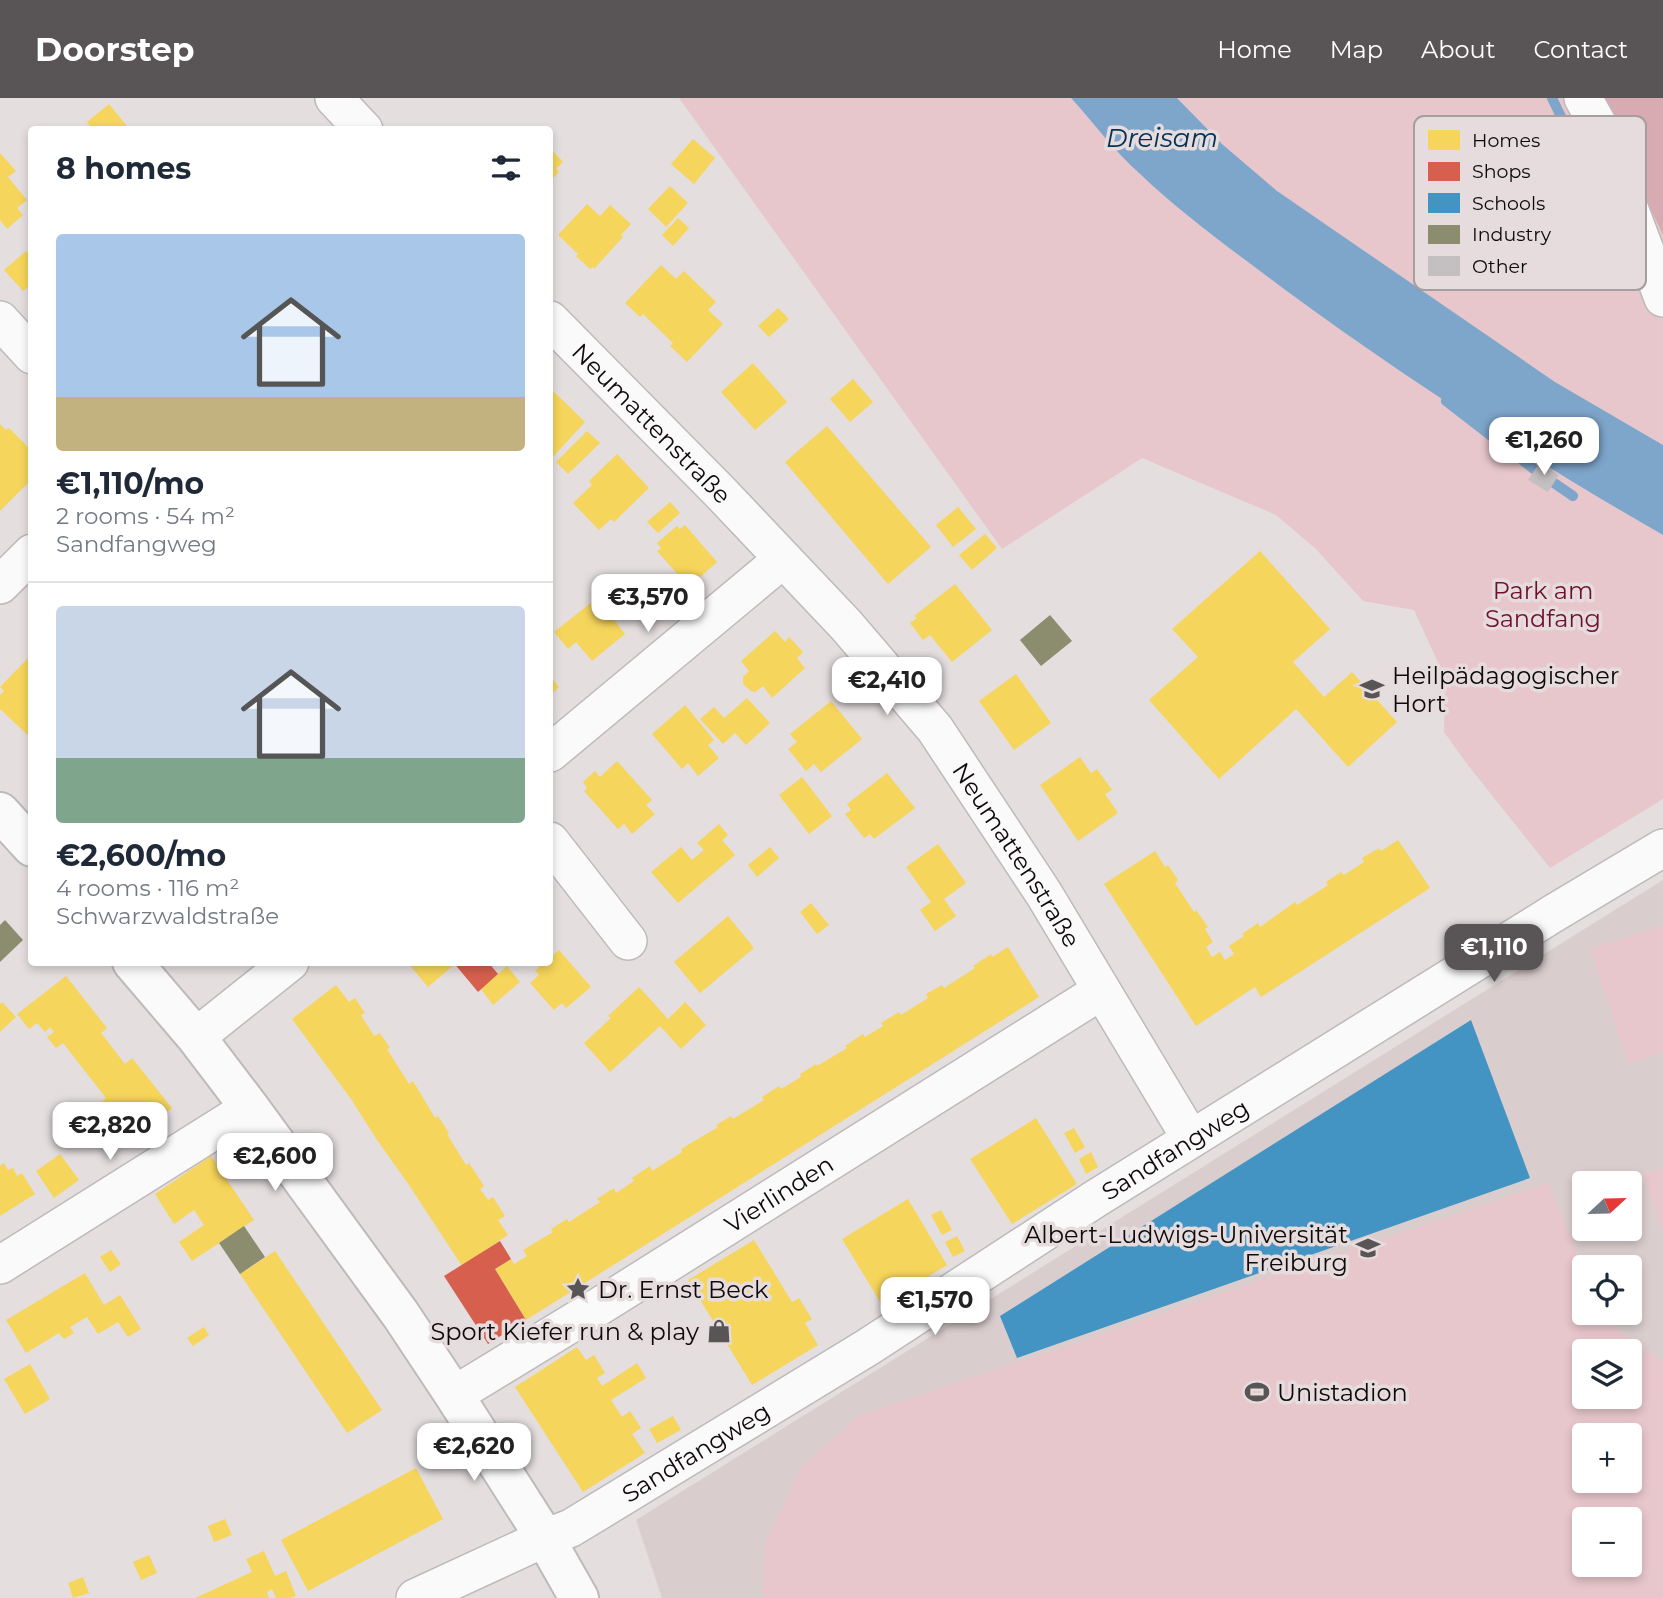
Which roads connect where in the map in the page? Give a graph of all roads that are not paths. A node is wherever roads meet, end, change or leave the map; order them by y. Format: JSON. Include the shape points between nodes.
{"nodes":[{"id":1,"x":334,"y":98,"type":"edge"},
{"id":2,"x":1583,"y":98,"type":"edge"},
{"id":3,"x":1593,"y":116,"type":"edge"},
{"id":4,"x":359,"y":126,"type":"edge"},
{"id":5,"x":1646,"y":253,"type":"edge"},
{"id":6,"x":1663,"y":298,"type":"edge"},
{"id":7,"x":0,"y":320,"type":"edge"},
{"id":8,"x":553,"y":323,"type":"edge"},
{"id":9,"x":28,"y":351,"type":"edge"},
{"id":10,"x":28,"y":557,"type":"edge"},
{"id":11,"x":783,"y":559,"type":"junction"},
{"id":12,"x":0,"y":585,"type":"edge"},
{"id":13,"x":553,"y":751,"type":"edge"},
{"id":14,"x":0,"y":812,"type":"edge"},
{"id":15,"x":28,"y":843,"type":"edge"},
{"id":16,"x":553,"y":845,"type":"edge"},
{"id":17,"x":1663,"y":848,"type":"edge"},
{"id":18,"x":628,"y":940,"type":"dead end"},
{"id":19,"x":135,"y":966,"type":"edge"},
{"id":20,"x":285,"y":966,"type":"edge"},
{"id":21,"x":1101,"y":991,"type":"junction"},
{"id":22,"x":196,"y":1037,"type":"junction"},
{"id":23,"x":250,"y":1108,"type":"junction"},
{"id":24,"x":1191,"y":1139,"type":"junction"},
{"id":25,"x":0,"y":1265,"type":"edge"},
{"id":26,"x":454,"y":1395,"type":"junction"},
{"id":27,"x":545,"y":1538,"type":"junction"},
{"id":28,"x":415,"y":1598,"type":"edge"},
{"id":29,"x":579,"y":1598,"type":"edge"}],
"edges":[{"from":1,"to":4,"type":"street"},
{"from":2,"to":3,"type":"street"},
{"from":5,"to":6,"type":"street"},
{"from":7,"to":9,"type":"street"},
{"from":8,"to":11,"type":"street","name":"Neumattenstraße"},
{"from":10,"to":12,"type":"street"},
{"from":11,"to":13,"type":"street"},
{"from":11,"to":21,"type":"street","name":"Neumattenstraße","via":[[935,729],[1037,883]]},
{"from":14,"to":15,"type":"main road"},
{"from":16,"to":18,"type":"street"},
{"from":17,"to":24,"type":"street","name":"Sandfangweg"},
{"from":19,"to":22,"type":"main road"},
{"from":20,"to":22,"type":"street"},
{"from":21,"to":24,"type":"street","name":"Neumattenstraße"},
{"from":21,"to":26,"type":"street","name":"Vierlinden"},
{"from":22,"to":23,"type":"main road"},
{"from":23,"to":25,"type":"street"},
{"from":23,"to":26,"type":"main road"},
{"from":24,"to":27,"type":"street","name":"Sandfangweg","via":[[868,1347],[571,1528]]},
{"from":26,"to":27,"type":"main road"},
{"from":27,"to":28,"type":"street","name":"Sandfangweg"},
{"from":27,"to":29,"type":"main road"}]}
